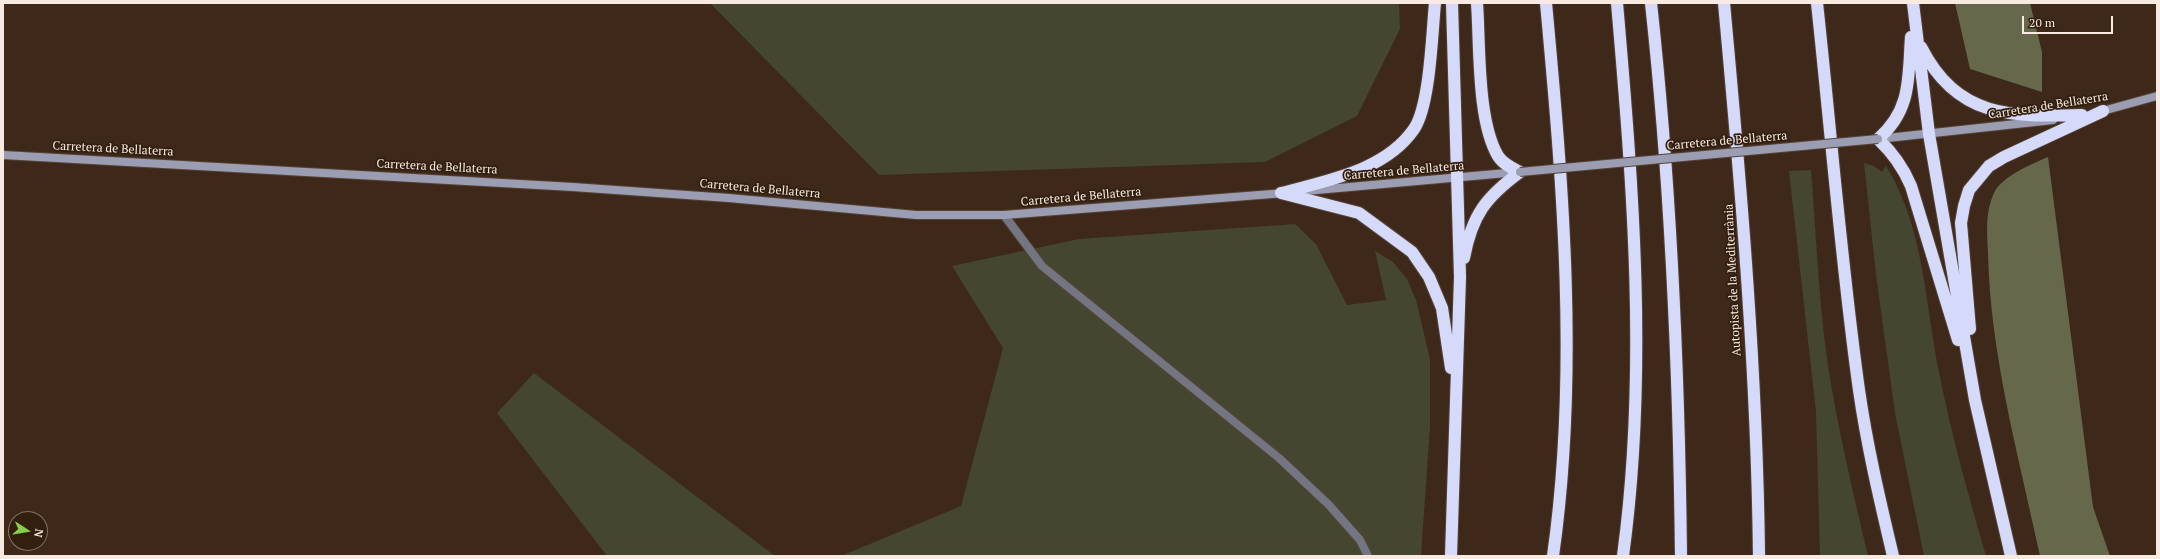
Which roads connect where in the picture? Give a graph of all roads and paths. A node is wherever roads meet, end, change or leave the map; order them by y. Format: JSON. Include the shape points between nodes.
{"nodes":[{"id":1,"x":1435,"y":3,"type":"edge"},
{"id":2,"x":1452,"y":3,"type":"edge"},
{"id":3,"x":1477,"y":3,"type":"edge"},
{"id":4,"x":1546,"y":3,"type":"edge"},
{"id":5,"x":1617,"y":3,"type":"edge"},
{"id":6,"x":1651,"y":3,"type":"edge"},
{"id":7,"x":1724,"y":3,"type":"edge"},
{"id":8,"x":1817,"y":3,"type":"edge"},
{"id":9,"x":1913,"y":5,"type":"edge"},
{"id":10,"x":1917,"y":39,"type":"junction"},
{"id":11,"x":2157,"y":96,"type":"edge"},
{"id":12,"x":2103,"y":111,"type":"junction"},
{"id":13,"x":2082,"y":115,"type":"junction"},
{"id":14,"x":1929,"y":134,"type":"junction"},
{"id":15,"x":1878,"y":139,"type":"junction"},
{"id":16,"x":3,"y":155,"type":"edge"},
{"id":17,"x":1520,"y":172,"type":"junction"},
{"id":18,"x":1458,"y":178,"type":"junction"},
{"id":19,"x":1281,"y":193,"type":"junction"},
{"id":20,"x":1004,"y":216,"type":"junction"},
{"id":21,"x":1460,"y":277,"type":"junction"},
{"id":22,"x":1975,"y":400,"type":"junction"},
{"id":23,"x":1456,"y":406,"type":"junction"},
{"id":24,"x":1368,"y":556,"type":"edge"},
{"id":25,"x":1451,"y":556,"type":"edge"},
{"id":26,"x":1553,"y":556,"type":"edge"},
{"id":27,"x":1623,"y":556,"type":"edge"},
{"id":28,"x":1681,"y":556,"type":"edge"},
{"id":29,"x":1760,"y":556,"type":"edge"},
{"id":30,"x":1893,"y":556,"type":"edge"},
{"id":31,"x":2011,"y":556,"type":"edge"}],
"edges":[{"from":1,"to":19,"type":"highway","via":[[1423,106],[1414,129],[1388,156],[1356,172]]},
{"from":2,"to":18,"type":"highway"},
{"from":3,"to":17,"type":"highway","via":[[1487,126],[1499,157],[1507,166]]},
{"from":4,"to":26,"type":"highway","via":[[1557,122],[1566,314],[1566,415],[1559,515]]},
{"from":5,"to":27,"type":"highway","via":[[1635,256],[1637,355]]},
{"from":6,"to":28,"type":"highway","via":[[1670,233],[1678,391]]},
{"from":7,"to":29,"type":"highway","name":"Autopista de la Mediterrània","via":[[1744,220]]},
{"from":8,"to":30,"type":"highway","via":[[1841,253],[1859,392],[1876,484]]},
{"from":9,"to":10,"type":"highway"},
{"from":9,"to":15,"type":"highway","via":[[1907,92],[1892,128]]},
{"from":10,"to":13,"type":"highway","via":[[1931,66],[1944,82],[1974,104],[1998,111],[2025,114]]},
{"from":10,"to":14,"type":"highway"},
{"from":11,"to":12,"type":"street","name":"Carretera de Bellaterra"},
{"from":12,"to":13,"type":"street","name":"Carretera de Bellaterra"},
{"from":12,"to":22,"type":"highway","via":[[2004,157],[1989,166],[1970,190],[1961,223]]},
{"from":13,"to":14,"type":"street","name":"Carretera de Bellaterra"},
{"from":14,"to":15,"type":"street","name":"Carretera de Bellaterra"},
{"from":14,"to":22,"type":"highway"},
{"from":15,"to":17,"type":"street","name":"Carretera de Bellaterra","bridge":true},
{"from":15,"to":22,"type":"highway","via":[[1902,166],[1918,203]]},
{"from":16,"to":20,"type":"street","name":"Carretera de Bellaterra","via":[[596,189],[916,215]]},
{"from":17,"to":18,"type":"street","name":"Carretera de Bellaterra"},
{"from":17,"to":21,"type":"highway","via":[[1497,189],[1482,207],[1466,246]]},
{"from":18,"to":19,"type":"street","name":"Carretera de Bellaterra"},
{"from":18,"to":21,"type":"highway"},
{"from":19,"to":20,"type":"street","name":"Carretera de Bellaterra"},
{"from":19,"to":23,"type":"highway","via":[[1359,213],[1412,252],[1429,277],[1442,308]]},
{"from":20,"to":24,"type":"lane","via":[[1042,266],[1279,458],[1329,505],[1360,540]]},
{"from":21,"to":23,"type":"highway"},
{"from":22,"to":31,"type":"highway"},
{"from":23,"to":25,"type":"highway"}]}
